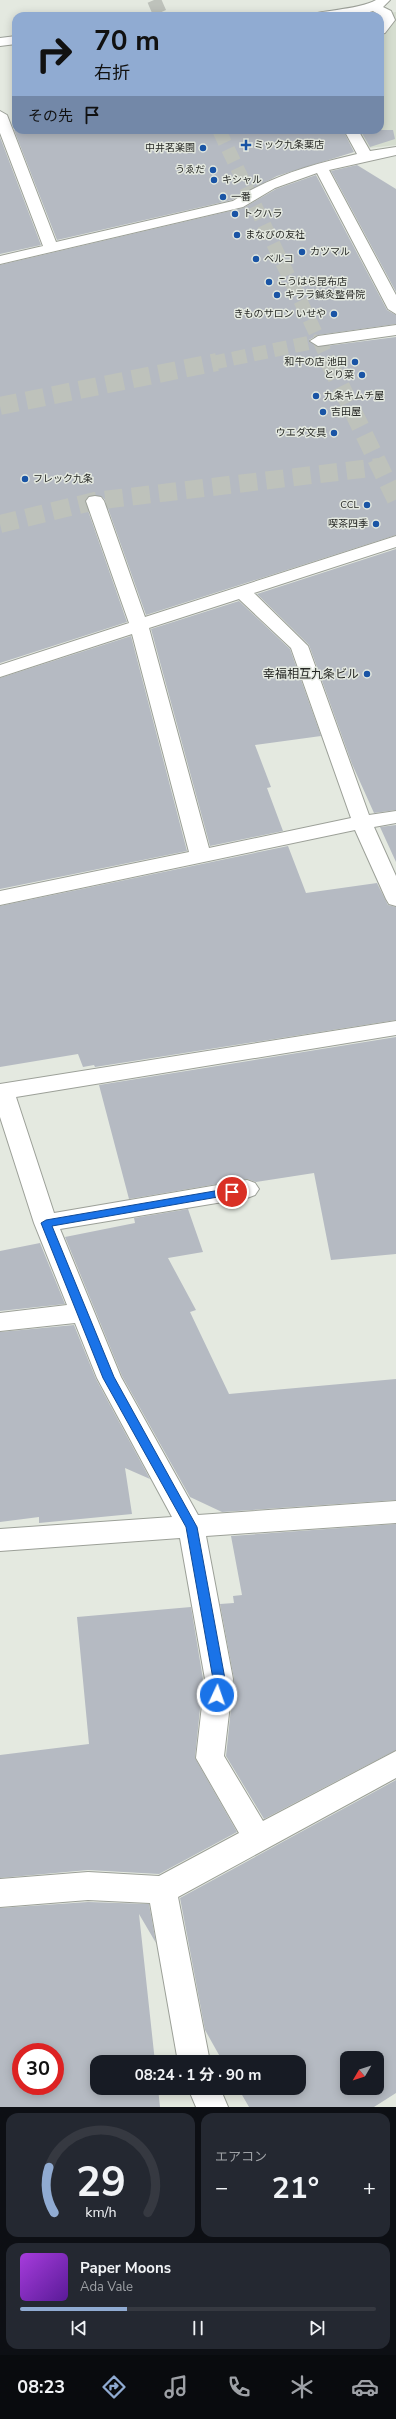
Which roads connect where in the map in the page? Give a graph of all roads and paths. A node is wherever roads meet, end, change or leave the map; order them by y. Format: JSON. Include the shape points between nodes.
{"nodes":[{"id":1,"x":379,"y":4,"type":"edge"},
{"id":2,"x":355,"y":12,"type":"edge"},
{"id":3,"x":384,"y":26,"type":"edge"},
{"id":4,"x":12,"y":40,"type":"edge"},
{"id":5,"x":0,"y":42,"type":"edge"},
{"id":6,"x":6,"y":121,"type":"edge"},
{"id":7,"x":352,"y":134,"type":"edge"},
{"id":8,"x":396,"y":151,"type":"edge"},
{"id":9,"x":365,"y":155,"type":"junction"},
{"id":10,"x":321,"y":168,"type":"junction"},
{"id":11,"x":51,"y":248,"type":"junction"},
{"id":12,"x":0,"y":260,"type":"edge"},
{"id":13,"x":396,"y":310,"type":"edge"},
{"id":14,"x":396,"y":330,"type":"edge"},
{"id":15,"x":318,"y":341,"type":"tunnel mouth"},
{"id":16,"x":95,"y":501,"type":"dead end"},
{"id":17,"x":396,"y":541,"type":"edge"},
{"id":18,"x":242,"y":592,"type":"junction"},
{"id":19,"x":139,"y":625,"type":"junction"},
{"id":20,"x":0,"y":671,"type":"edge"},
{"id":21,"x":396,"y":817,"type":"edge"},
{"id":22,"x":362,"y":822,"type":"junction"},
{"id":23,"x":201,"y":857,"type":"junction"},
{"id":24,"x":0,"y":898,"type":"edge"},
{"id":25,"x":396,"y":900,"type":"edge"},
{"id":26,"x":396,"y":1028,"type":"edge"},
{"id":27,"x":2,"y":1092,"type":"edge"},
{"id":28,"x":247,"y":1189,"type":"dead end"},
{"id":29,"x":46,"y":1223,"type":"junction"},
{"id":30,"x":83,"y":1313,"type":"junction"},
{"id":31,"x":0,"y":1322,"type":"edge"},
{"id":32,"x":396,"y":1512,"type":"edge"},
{"id":33,"x":191,"y":1527,"type":"junction"},
{"id":34,"x":0,"y":1540,"type":"edge"},
{"id":35,"x":396,"y":1764,"type":"edge"},
{"id":36,"x":258,"y":1838,"type":"junction"},
{"id":37,"x":162,"y":1890,"type":"junction"},
{"id":38,"x":0,"y":1893,"type":"edge"},
{"id":39,"x":193,"y":2055,"type":"edge"},
{"id":40,"x":207,"y":2095,"type":"edge"},
{"id":41,"x":212,"y":2107,"type":"edge"}],
"edges":[{"from":1,"to":2,"type":"street"},
{"from":1,"to":3,"type":"street","via":[[389,20]]},
{"from":4,"to":5,"type":"street"},
{"from":6,"to":11,"type":"street"},
{"from":7,"to":9,"type":"street"},
{"from":8,"to":9,"type":"street"},
{"from":9,"to":10,"type":"street"},
{"from":10,"to":11,"type":"street","via":[[252,193],[238,204]]},
{"from":10,"to":13,"type":"street"},
{"from":11,"to":12,"type":"street"},
{"from":14,"to":15,"type":"street"},
{"from":16,"to":19,"type":"street"},
{"from":17,"to":18,"type":"street"},
{"from":18,"to":19,"type":"street"},
{"from":18,"to":22,"type":"street","via":[[299,646]]},
{"from":19,"to":20,"type":"street"},
{"from":19,"to":23,"type":"street"},
{"from":21,"to":22,"type":"street"},
{"from":22,"to":23,"type":"street"},
{"from":22,"to":25,"type":"street"},
{"from":23,"to":24,"type":"street"},
{"from":26,"to":27,"type":"street"},
{"from":27,"to":29,"type":"street"},
{"from":28,"to":29,"type":"street"},
{"from":29,"to":30,"type":"street"},
{"from":30,"to":31,"type":"street"},
{"from":30,"to":33,"type":"street","via":[[109,1378]]},
{"from":32,"to":33,"type":"street"},
{"from":33,"to":34,"type":"street"},
{"from":33,"to":36,"type":"street","via":[[219,1679],[210,1758]]},
{"from":35,"to":36,"type":"street"},
{"from":36,"to":37,"type":"street"},
{"from":37,"to":38,"type":"street","via":[[88,1886]]},
{"from":37,"to":39,"type":"street"},
{"from":40,"to":41,"type":"street"}]}
